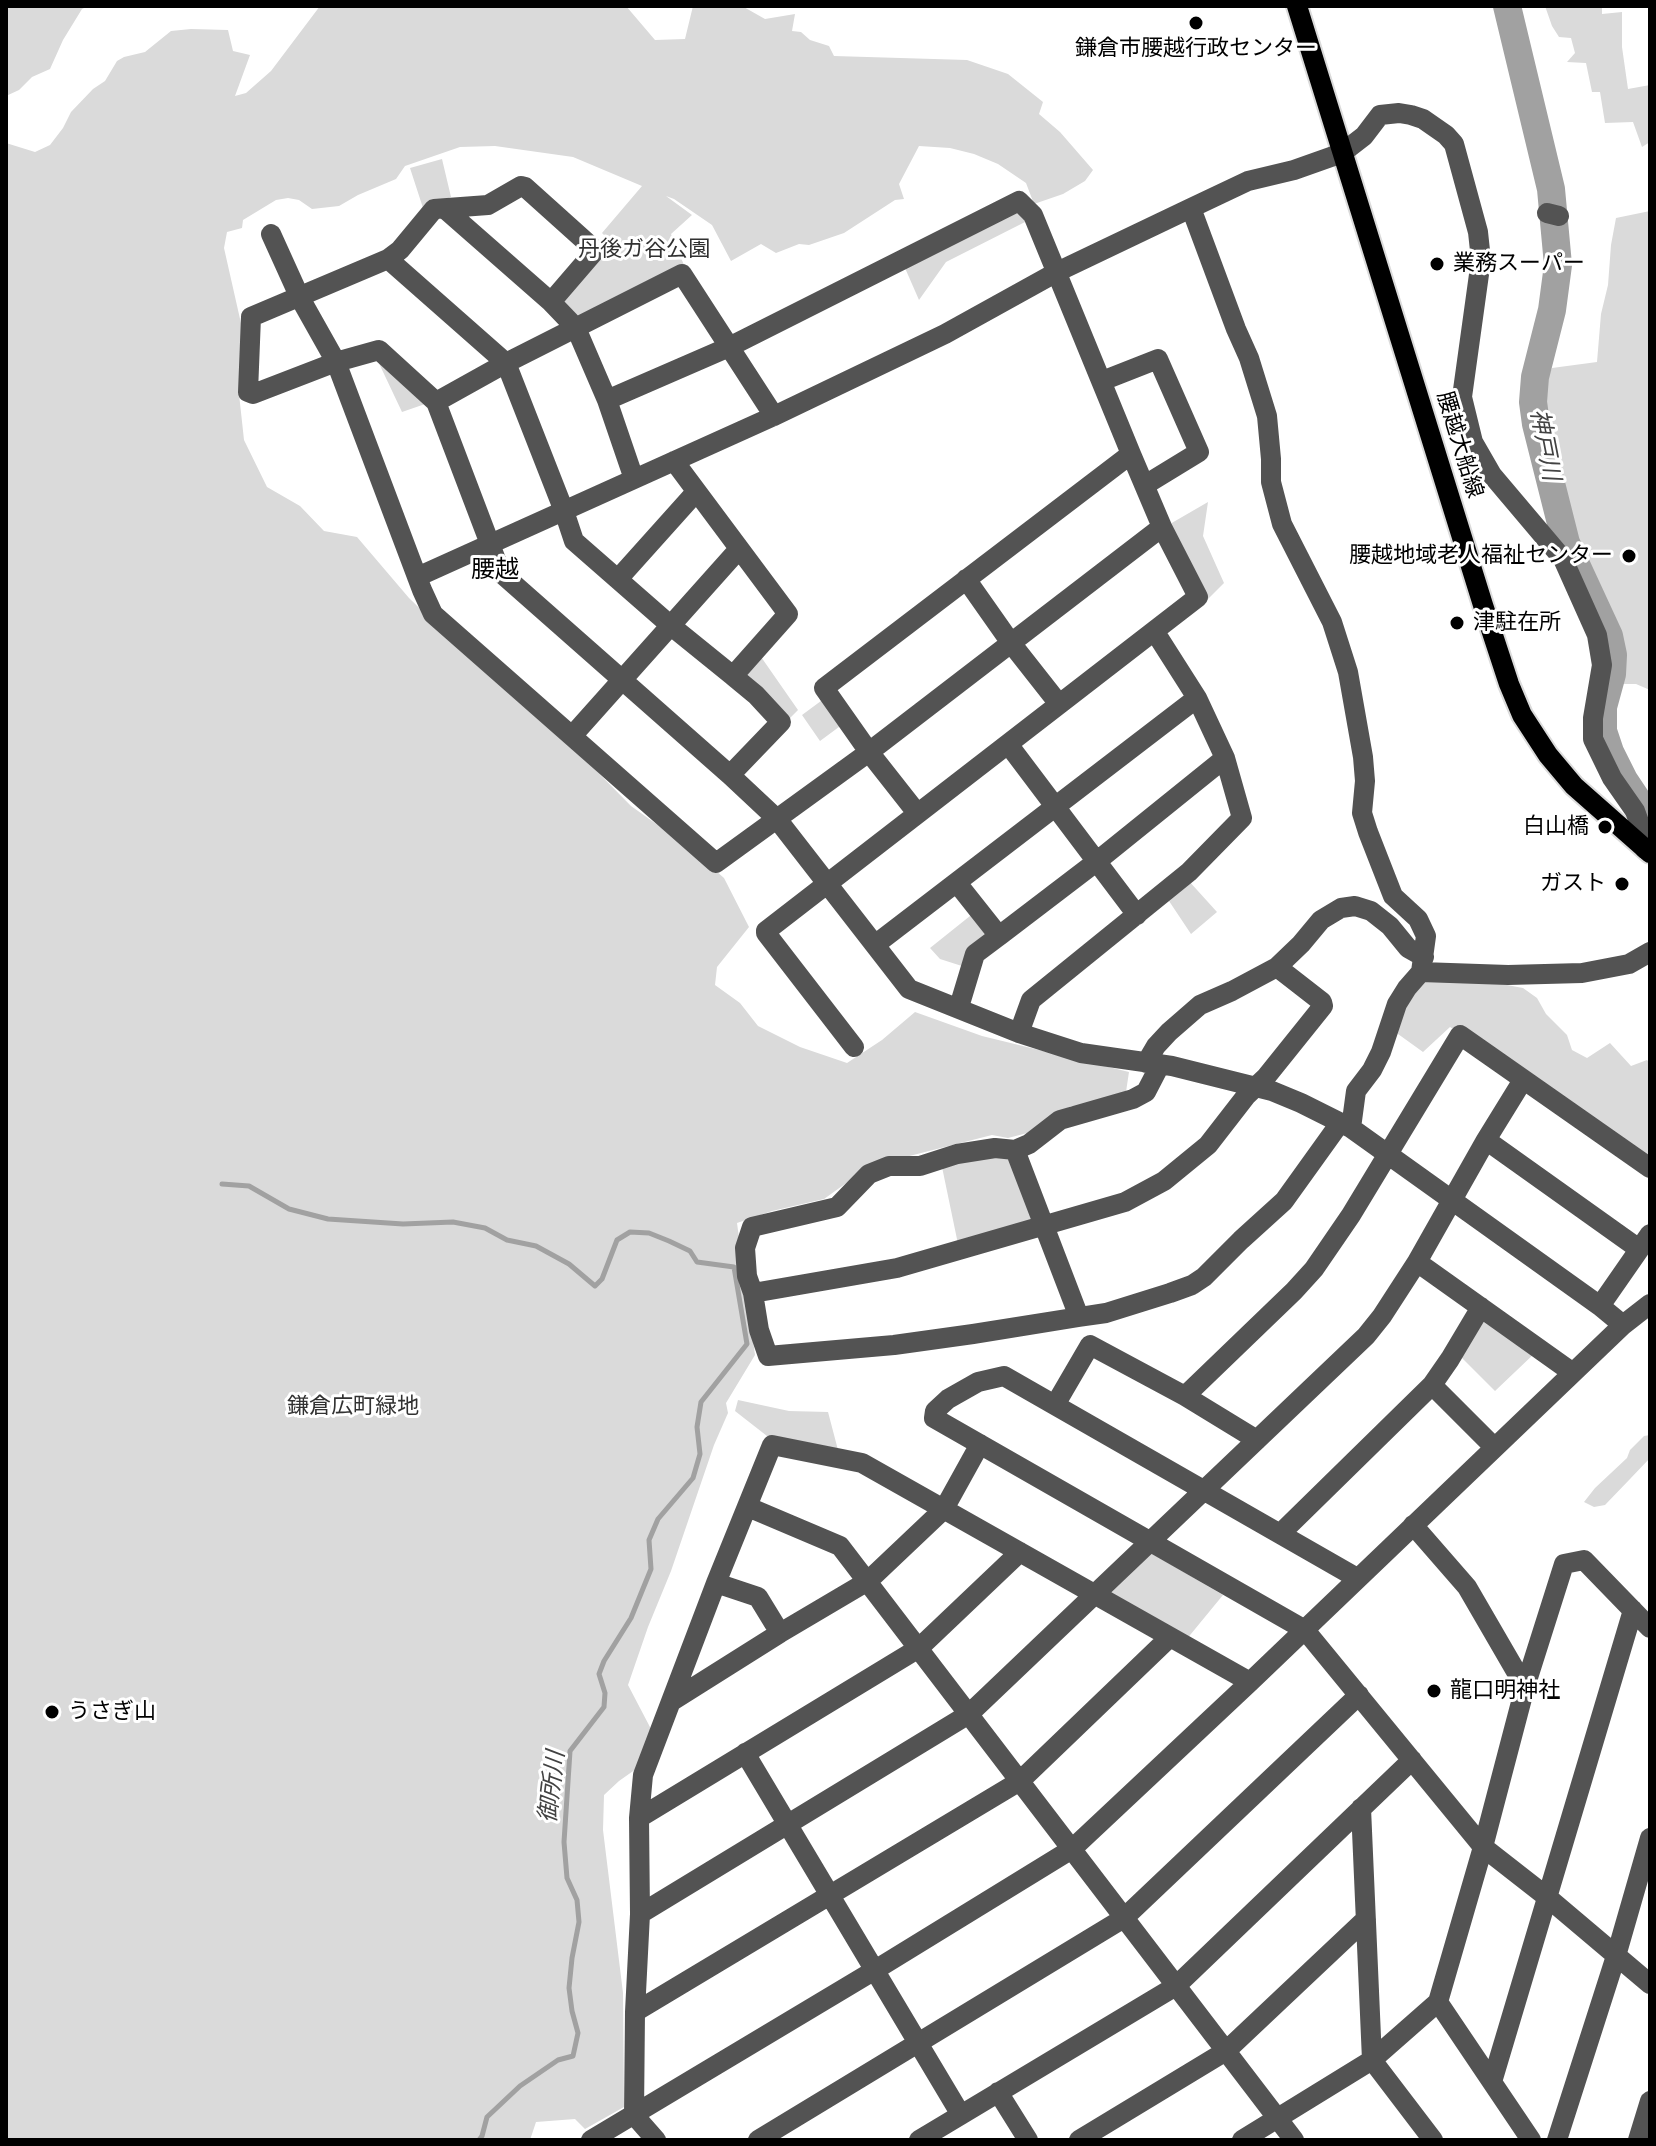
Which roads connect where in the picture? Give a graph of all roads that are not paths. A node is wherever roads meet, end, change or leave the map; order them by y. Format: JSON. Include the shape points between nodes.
{"nodes":[{"id":1,"x":1297,"y":6,"type":"edge"},
{"id":2,"x":1342,"y":153,"type":"junction"},
{"id":3,"x":1191,"y":208,"type":"junction"},
{"id":4,"x":445,"y":209,"type":"junction"},
{"id":5,"x":271,"y":234,"type":"dead end"},
{"id":6,"x":388,"y":259,"type":"junction"},
{"id":7,"x":1057,"y":272,"type":"junction"},
{"id":8,"x":300,"y":298,"type":"junction"},
{"id":9,"x":551,"y":302,"type":"junction"},
{"id":10,"x":576,"y":328,"type":"junction"},
{"id":11,"x":729,"y":347,"type":"junction"},
{"id":12,"x":336,"y":362,"type":"junction"},
{"id":13,"x":506,"y":363,"type":"junction"},
{"id":14,"x":1102,"y":381,"type":"junction"},
{"id":15,"x":607,"y":400,"type":"junction"},
{"id":16,"x":436,"y":402,"type":"junction"},
{"id":17,"x":774,"y":416,"type":"junction"},
{"id":18,"x":1131,"y":454,"type":"junction"},
{"id":19,"x":674,"y":461,"type":"junction"},
{"id":20,"x":634,"y":479,"type":"junction"},
{"id":21,"x":1145,"y":485,"type":"junction"},
{"id":22,"x":696,"y":492,"type":"junction"},
{"id":23,"x":564,"y":511,"type":"junction"},
{"id":24,"x":1162,"y":527,"type":"junction"},
{"id":25,"x":491,"y":545,"type":"junction"},
{"id":26,"x":739,"y":549,"type":"junction"},
{"id":27,"x":417,"y":577,"type":"junction"},
{"id":28,"x":618,"y":579,"type":"junction"},
{"id":29,"x":966,"y":579,"type":"junction"},
{"id":30,"x":670,"y":625,"type":"junction"},
{"id":31,"x":1155,"y":632,"type":"junction"},
{"id":32,"x":1011,"y":643,"type":"junction"},
{"id":33,"x":733,"y":676,"type":"junction"},
{"id":34,"x":622,"y":680,"type":"junction"},
{"id":35,"x":1197,"y":698,"type":"junction"},
{"id":36,"x":1059,"y":704,"type":"junction"},
{"id":37,"x":572,"y":736,"type":"junction"},
{"id":38,"x":1008,"y":744,"type":"junction"},
{"id":39,"x":869,"y":752,"type":"junction"},
{"id":40,"x":1225,"y":758,"type":"junction"},
{"id":41,"x":730,"y":775,"type":"junction"},
{"id":42,"x":1055,"y":807,"type":"junction"},
{"id":43,"x":917,"y":813,"type":"junction"},
{"id":44,"x":777,"y":819,"type":"junction"},
{"id":45,"x":1648,"y":851,"type":"edge"},
{"id":46,"x":1096,"y":862,"type":"junction"},
{"id":47,"x":957,"y":883,"type":"junction"},
{"id":48,"x":827,"y":884,"type":"junction"},
{"id":49,"x":1137,"y":915,"type":"junction"},
{"id":50,"x":999,"y":936,"type":"junction"},
{"id":51,"x":876,"y":944,"type":"junction"},
{"id":52,"x":1650,"y":952,"type":"edge"},
{"id":53,"x":1423,"y":965,"type":"junction"},
{"id":54,"x":1277,"y":967,"type":"junction"},
{"id":55,"x":959,"y":1007,"type":"junction"},
{"id":56,"x":1019,"y":1033,"type":"junction"},
{"id":57,"x":854,"y":1047,"type":"dead end"},
{"id":58,"x":1153,"y":1064,"type":"junction"},
{"id":59,"x":1523,"y":1080,"type":"junction"},
{"id":60,"x":1255,"y":1087,"type":"junction"},
{"id":61,"x":1346,"y":1125,"type":"junction"},
{"id":62,"x":1486,"y":1140,"type":"junction"},
{"id":63,"x":1015,"y":1150,"type":"junction"},
{"id":64,"x":1388,"y":1155,"type":"junction"},
{"id":65,"x":1650,"y":1168,"type":"edge"},
{"id":66,"x":1451,"y":1201,"type":"junction"},
{"id":67,"x":1045,"y":1225,"type":"junction"},
{"id":68,"x":1644,"y":1241,"type":"edge"},
{"id":69,"x":1417,"y":1262,"type":"junction"},
{"id":70,"x":753,"y":1293,"type":"junction"},
{"id":71,"x":1650,"y":1304,"type":"edge"},
{"id":72,"x":1600,"y":1306,"type":"junction"},
{"id":73,"x":1481,"y":1307,"type":"junction"},
{"id":74,"x":1079,"y":1317,"type":"junction"},
{"id":75,"x":1623,"y":1325,"type":"junction"},
{"id":76,"x":1573,"y":1373,"type":"junction"},
{"id":77,"x":1432,"y":1385,"type":"junction"},
{"id":78,"x":1185,"y":1396,"type":"junction"},
{"id":79,"x":1055,"y":1405,"type":"junction"},
{"id":80,"x":1257,"y":1440,"type":"junction"},
{"id":81,"x":980,"y":1444,"type":"junction"},
{"id":82,"x":1494,"y":1447,"type":"junction"},
{"id":83,"x":1204,"y":1491,"type":"junction"},
{"id":84,"x":748,"y":1507,"type":"junction"},
{"id":85,"x":944,"y":1509,"type":"junction"},
{"id":86,"x":1413,"y":1525,"type":"junction"},
{"id":87,"x":1281,"y":1533,"type":"junction"},
{"id":88,"x":1149,"y":1541,"type":"junction"},
{"id":89,"x":1020,"y":1552,"type":"junction"},
{"id":90,"x":1357,"y":1578,"type":"junction"},
{"id":91,"x":868,"y":1581,"type":"junction"},
{"id":92,"x":716,"y":1583,"type":"junction"},
{"id":93,"x":1094,"y":1595,"type":"junction"},
{"id":94,"x":1643,"y":1616,"type":"edge"},
{"id":95,"x":1305,"y":1630,"type":"junction"},
{"id":96,"x":780,"y":1633,"type":"junction"},
{"id":97,"x":1170,"y":1637,"type":"junction"},
{"id":98,"x":919,"y":1648,"type":"junction"},
{"id":99,"x":1250,"y":1682,"type":"junction"},
{"id":100,"x":1525,"y":1687,"type":"junction"},
{"id":101,"x":1359,"y":1695,"type":"junction"},
{"id":102,"x":672,"y":1701,"type":"junction"},
{"id":103,"x":969,"y":1714,"type":"junction"},
{"id":104,"x":745,"y":1753,"type":"junction"},
{"id":105,"x":1412,"y":1760,"type":"junction"},
{"id":106,"x":1020,"y":1781,"type":"junction"},
{"id":107,"x":1361,"y":1808,"type":"junction"},
{"id":108,"x":639,"y":1818,"type":"junction"},
{"id":109,"x":788,"y":1825,"type":"junction"},
{"id":110,"x":1650,"y":1838,"type":"edge"},
{"id":111,"x":1483,"y":1847,"type":"junction"},
{"id":112,"x":1072,"y":1849,"type":"junction"},
{"id":113,"x":830,"y":1896,"type":"junction"},
{"id":114,"x":1547,"y":1897,"type":"junction"},
{"id":115,"x":640,"y":1914,"type":"junction"},
{"id":116,"x":1124,"y":1918,"type":"junction"},
{"id":117,"x":1366,"y":1919,"type":"junction"},
{"id":118,"x":1616,"y":1956,"type":"junction"},
{"id":119,"x":875,"y":1970,"type":"junction"},
{"id":120,"x":1650,"y":1984,"type":"edge"},
{"id":121,"x":1176,"y":1986,"type":"junction"},
{"id":122,"x":1438,"y":2002,"type":"junction"},
{"id":123,"x":635,"y":2012,"type":"junction"},
{"id":124,"x":919,"y":2043,"type":"junction"},
{"id":125,"x":1226,"y":2051,"type":"junction"},
{"id":126,"x":1372,"y":2060,"type":"junction"},
{"id":127,"x":1492,"y":2082,"type":"junction"},
{"id":128,"x":998,"y":2092,"type":"junction"},
{"id":129,"x":1650,"y":2101,"type":"edge"},
{"id":130,"x":634,"y":2115,"type":"junction"},
{"id":131,"x":961,"y":2115,"type":"junction"},
{"id":132,"x":1277,"y":2119,"type":"junction"},
{"id":133,"x":925,"y":2138,"type":"edge"},
{"id":134,"x":591,"y":2140,"type":"edge"},
{"id":135,"x":656,"y":2140,"type":"edge"},
{"id":136,"x":758,"y":2140,"type":"edge"},
{"id":137,"x":1028,"y":2140,"type":"edge"},
{"id":138,"x":1079,"y":2140,"type":"edge"},
{"id":139,"x":1242,"y":2140,"type":"edge"},
{"id":140,"x":1294,"y":2140,"type":"edge"},
{"id":141,"x":1433,"y":2140,"type":"edge"},
{"id":142,"x":1531,"y":2140,"type":"edge"},
{"id":143,"x":1557,"y":2140,"type":"edge"},
{"id":144,"x":1638,"y":2140,"type":"edge"}],
"edges":[{"from":1,"to":2,"type":"main road","name":"腰越大船線"},
{"from":2,"to":3,"type":"street","via":[[1248,181]]},
{"from":2,"to":45,"type":"main road","name":"腰越大船線","via":[[1522,715],[1574,786]]},
{"from":2,"to":45,"type":"street","via":[[1380,115],[1399,113],[1423,119],[1454,144],[1481,260],[1462,392],[1473,442],[1492,475],[1563,559],[1597,635],[1602,665],[1593,739],[1635,811]]},
{"from":3,"to":7,"type":"street"},
{"from":3,"to":53,"type":"street","via":[[1267,416],[1271,482],[1282,524],[1332,622],[1348,672],[1363,757],[1362,813],[1393,896],[1423,927]]},
{"from":4,"to":6,"type":"street","via":[[434,209]]},
{"from":4,"to":9,"type":"street"},
{"from":4,"to":9,"type":"street","via":[[488,205],[525,187],[594,252]]},
{"from":5,"to":8,"type":"street"},
{"from":6,"to":8,"type":"street"},
{"from":6,"to":13,"type":"street"},
{"from":7,"to":11,"type":"street","via":[[1033,215],[1019,201]]},
{"from":7,"to":14,"type":"street"},
{"from":7,"to":17,"type":"street","via":[[945,334]]},
{"from":8,"to":12,"type":"street"},
{"from":8,"to":12,"type":"street","via":[[251,317],[248,392]]},
{"from":9,"to":10,"type":"street"},
{"from":10,"to":11,"type":"street","via":[[682,274]]},
{"from":10,"to":13,"type":"street"},
{"from":10,"to":15,"type":"street"},
{"from":11,"to":15,"type":"street"},
{"from":11,"to":17,"type":"street"},
{"from":12,"to":16,"type":"street","via":[[379,350]]},
{"from":12,"to":27,"type":"street"},
{"from":13,"to":16,"type":"street"},
{"from":13,"to":23,"type":"street"},
{"from":14,"to":18,"type":"street"},
{"from":14,"to":21,"type":"street","via":[[1158,359],[1199,452]]},
{"from":15,"to":20,"type":"street"},
{"from":16,"to":25,"type":"street"},
{"from":17,"to":19,"type":"street"},
{"from":18,"to":21,"type":"street"},
{"from":18,"to":29,"type":"street"},
{"from":19,"to":20,"type":"street"},
{"from":19,"to":22,"type":"street"},
{"from":20,"to":23,"type":"street"},
{"from":21,"to":24,"type":"street"},
{"from":22,"to":26,"type":"street"},
{"from":22,"to":28,"type":"street"},
{"from":23,"to":25,"type":"street"},
{"from":23,"to":28,"type":"street","via":[[574,541]]},
{"from":24,"to":31,"type":"street","via":[[1198,597]]},
{"from":24,"to":32,"type":"street"},
{"from":25,"to":27,"type":"street"},
{"from":25,"to":34,"type":"street","via":[[501,573]]},
{"from":26,"to":30,"type":"street"},
{"from":26,"to":33,"type":"street","via":[[788,614]]},
{"from":27,"to":37,"type":"street","via":[[433,614]]},
{"from":28,"to":30,"type":"street"},
{"from":29,"to":32,"type":"street"},
{"from":29,"to":39,"type":"street","via":[[824,688]]},
{"from":30,"to":33,"type":"street"},
{"from":30,"to":34,"type":"street"},
{"from":31,"to":35,"type":"street"},
{"from":31,"to":36,"type":"street"},
{"from":32,"to":36,"type":"street"},
{"from":32,"to":39,"type":"street"},
{"from":33,"to":41,"type":"street","via":[[781,722]]},
{"from":34,"to":37,"type":"street"},
{"from":34,"to":41,"type":"street"},
{"from":35,"to":40,"type":"street"},
{"from":35,"to":42,"type":"street"},
{"from":36,"to":38,"type":"street"},
{"from":37,"to":44,"type":"street","via":[[716,863]]},
{"from":38,"to":42,"type":"street"},
{"from":38,"to":43,"type":"street"},
{"from":39,"to":43,"type":"street"},
{"from":39,"to":44,"type":"street"},
{"from":40,"to":46,"type":"street"},
{"from":40,"to":49,"type":"street","via":[[1242,818]]},
{"from":41,"to":44,"type":"street"},
{"from":42,"to":46,"type":"street"},
{"from":42,"to":47,"type":"street"},
{"from":43,"to":48,"type":"street"},
{"from":44,"to":48,"type":"street"},
{"from":46,"to":49,"type":"street"},
{"from":46,"to":50,"type":"street"},
{"from":47,"to":50,"type":"street"},
{"from":47,"to":51,"type":"street"},
{"from":48,"to":51,"type":"street"},
{"from":48,"to":57,"type":"street","via":[[766,933]]},
{"from":49,"to":56,"type":"street","via":[[1031,1000]]},
{"from":50,"to":55,"type":"street","via":[[975,954]]},
{"from":51,"to":55,"type":"street","via":[[909,989]]},
{"from":52,"to":53,"type":"street","via":[[1629,964],[1582,973],[1508,975]]},
{"from":53,"to":54,"type":"street","via":[[1371,911],[1348,906],[1321,920]]},
{"from":53,"to":61,"type":"street","via":[[1397,1004]]},
{"from":54,"to":58,"type":"street","via":[[1200,1005],[1156,1046]]},
{"from":54,"to":60,"type":"street","via":[[1323,1006]]},
{"from":55,"to":56,"type":"street"},
{"from":56,"to":58,"type":"street","via":[[1081,1053]]},
{"from":58,"to":60,"type":"street"},
{"from":58,"to":63,"type":"street","via":[[1146,1092],[1060,1120]]},
{"from":59,"to":62,"type":"street"},
{"from":59,"to":64,"type":"street","via":[[1460,1035]]},
{"from":59,"to":65,"type":"street"},
{"from":60,"to":61,"type":"street"},
{"from":60,"to":67,"type":"street","via":[[1208,1145],[1164,1181],[1125,1202]]},
{"from":61,"to":64,"type":"street"},
{"from":61,"to":74,"type":"street","via":[[1284,1201],[1204,1277],[1141,1303]]},
{"from":62,"to":66,"type":"street"},
{"from":62,"to":68,"type":"street"},
{"from":63,"to":67,"type":"street"},
{"from":63,"to":70,"type":"street","via":[[995,1148],[920,1166],[889,1166],[869,1174],[837,1207],[752,1227],[745,1248]]},
{"from":64,"to":66,"type":"street"},
{"from":64,"to":78,"type":"street","via":[[1314,1269]]},
{"from":66,"to":69,"type":"street"},
{"from":66,"to":72,"type":"street"},
{"from":67,"to":70,"type":"street","via":[[897,1268]]},
{"from":67,"to":74,"type":"street"},
{"from":68,"to":72,"type":"street"},
{"from":69,"to":73,"type":"street"},
{"from":69,"to":80,"type":"street","via":[[1366,1336]]},
{"from":70,"to":74,"type":"street","via":[[768,1356],[894,1345]]},
{"from":71,"to":75,"type":"street"},
{"from":72,"to":75,"type":"street"},
{"from":73,"to":76,"type":"street"},
{"from":73,"to":77,"type":"street"},
{"from":75,"to":76,"type":"street"},
{"from":76,"to":82,"type":"street"},
{"from":77,"to":82,"type":"street"},
{"from":77,"to":87,"type":"street"},
{"from":78,"to":79,"type":"street","via":[[1090,1345]]},
{"from":78,"to":80,"type":"street"},
{"from":79,"to":81,"type":"street","via":[[1004,1376],[978,1382],[948,1399],[934,1418]]},
{"from":79,"to":83,"type":"street"},
{"from":80,"to":83,"type":"street"},
{"from":81,"to":85,"type":"street"},
{"from":81,"to":88,"type":"street"},
{"from":82,"to":86,"type":"street"},
{"from":83,"to":87,"type":"street"},
{"from":83,"to":88,"type":"street"},
{"from":84,"to":85,"type":"street","via":[[772,1445],[862,1463]]},
{"from":84,"to":91,"type":"street","via":[[840,1546]]},
{"from":84,"to":92,"type":"street"},
{"from":85,"to":89,"type":"street"},
{"from":85,"to":91,"type":"street"},
{"from":86,"to":90,"type":"street"},
{"from":86,"to":100,"type":"street","via":[[1467,1587]]},
{"from":87,"to":90,"type":"street"},
{"from":88,"to":93,"type":"street"},
{"from":88,"to":95,"type":"street"},
{"from":89,"to":93,"type":"street"},
{"from":89,"to":98,"type":"street"},
{"from":90,"to":95,"type":"street"},
{"from":91,"to":96,"type":"street"},
{"from":91,"to":98,"type":"street"},
{"from":92,"to":96,"type":"street","via":[[758,1597]]},
{"from":92,"to":102,"type":"street"},
{"from":93,"to":97,"type":"street"},
{"from":93,"to":103,"type":"street"},
{"from":94,"to":100,"type":"street","via":[[1584,1560],[1564,1564]]},
{"from":94,"to":114,"type":"street"},
{"from":95,"to":99,"type":"street"},
{"from":95,"to":101,"type":"street"},
{"from":96,"to":102,"type":"street"},
{"from":97,"to":99,"type":"street"},
{"from":97,"to":106,"type":"street"},
{"from":98,"to":103,"type":"street"},
{"from":98,"to":104,"type":"street"},
{"from":99,"to":112,"type":"street"},
{"from":100,"to":111,"type":"street"},
{"from":101,"to":105,"type":"street"},
{"from":101,"to":116,"type":"street"},
{"from":102,"to":108,"type":"street","via":[[643,1775]]},
{"from":103,"to":106,"type":"street"},
{"from":103,"to":109,"type":"street"},
{"from":104,"to":108,"type":"street"},
{"from":104,"to":109,"type":"street"},
{"from":105,"to":107,"type":"street"},
{"from":105,"to":111,"type":"street"},
{"from":106,"to":112,"type":"street"},
{"from":106,"to":113,"type":"street"},
{"from":107,"to":117,"type":"street"},
{"from":107,"to":121,"type":"street"},
{"from":108,"to":115,"type":"street"},
{"from":109,"to":113,"type":"street"},
{"from":109,"to":115,"type":"street"},
{"from":110,"to":118,"type":"street"},
{"from":111,"to":114,"type":"street"},
{"from":111,"to":122,"type":"street"},
{"from":112,"to":116,"type":"street"},
{"from":112,"to":119,"type":"street"},
{"from":113,"to":119,"type":"street"},
{"from":113,"to":123,"type":"street"},
{"from":114,"to":118,"type":"street"},
{"from":114,"to":127,"type":"street"},
{"from":115,"to":123,"type":"street"},
{"from":116,"to":121,"type":"street"},
{"from":116,"to":124,"type":"street"},
{"from":117,"to":125,"type":"street"},
{"from":117,"to":126,"type":"street"},
{"from":118,"to":120,"type":"street"},
{"from":118,"to":143,"type":"street"},
{"from":119,"to":124,"type":"street"},
{"from":119,"to":130,"type":"street"},
{"from":121,"to":125,"type":"street"},
{"from":121,"to":128,"type":"street"},
{"from":122,"to":126,"type":"street"},
{"from":122,"to":127,"type":"street"},
{"from":123,"to":130,"type":"street"},
{"from":124,"to":131,"type":"street"},
{"from":124,"to":136,"type":"street"},
{"from":125,"to":132,"type":"street"},
{"from":125,"to":138,"type":"street"},
{"from":126,"to":132,"type":"street"},
{"from":126,"to":141,"type":"street"},
{"from":127,"to":142,"type":"street"},
{"from":128,"to":131,"type":"street"},
{"from":128,"to":137,"type":"street"},
{"from":129,"to":144,"type":"street"},
{"from":130,"to":134,"type":"street"},
{"from":130,"to":135,"type":"street"},
{"from":131,"to":133,"type":"street"},
{"from":132,"to":139,"type":"street"},
{"from":132,"to":140,"type":"street"}]}
